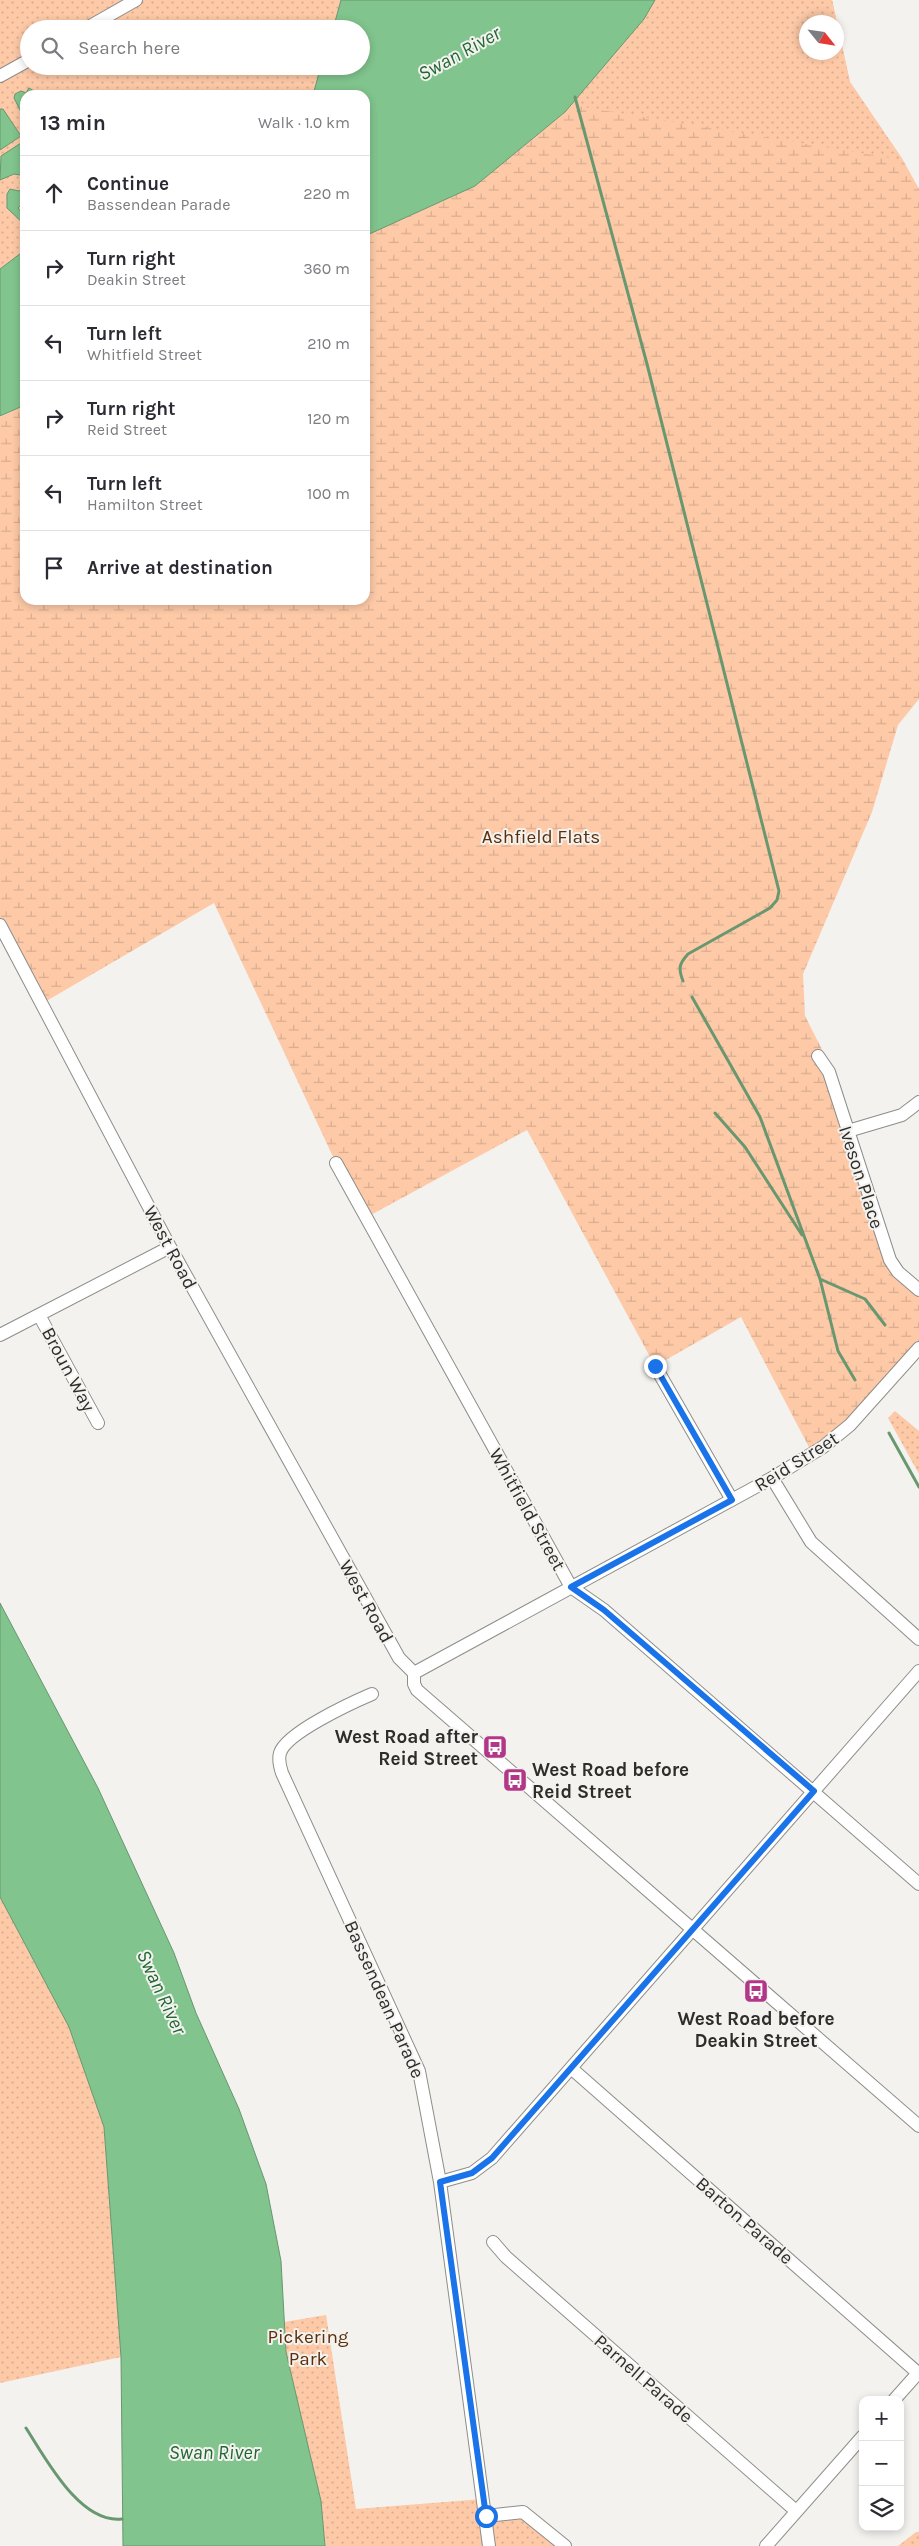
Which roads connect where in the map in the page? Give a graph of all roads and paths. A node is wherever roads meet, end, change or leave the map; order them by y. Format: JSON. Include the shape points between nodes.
{"nodes":[{"id":1,"x":136,"y":0,"type":"edge"},
{"id":2,"x":101,"y":20,"type":"edge"},
{"id":3,"x":20,"y":65,"type":"edge"},
{"id":4,"x":0,"y":76,"type":"edge"},
{"id":5,"x":0,"y":925,"type":"edge"},
{"id":6,"x":818,"y":1056,"type":"dead end"},
{"id":7,"x":919,"y":1102,"type":"edge"},
{"id":8,"x":848,"y":1131,"type":"junction"},
{"id":9,"x":336,"y":1163,"type":"dead end"},
{"id":10,"x":170,"y":1247,"type":"junction"},
{"id":11,"x":919,"y":1290,"type":"edge"},
{"id":12,"x":40,"y":1315,"type":"junction"},
{"id":13,"x":0,"y":1336,"type":"edge"},
{"id":14,"x":919,"y":1348,"type":"edge"},
{"id":15,"x":655,"y":1366,"type":"dead end"},
{"id":16,"x":98,"y":1423,"type":"dead end"},
{"id":17,"x":772,"y":1478,"type":"junction"},
{"id":18,"x":732,"y":1500,"type":"junction"},
{"id":19,"x":571,"y":1587,"type":"junction"},
{"id":20,"x":919,"y":1639,"type":"edge"},
{"id":21,"x":919,"y":1671,"type":"edge"},
{"id":22,"x":414,"y":1674,"type":"junction"},
{"id":23,"x":372,"y":1694,"type":"dead end"},
{"id":24,"x":814,"y":1791,"type":"junction"},
{"id":25,"x":919,"y":1884,"type":"edge"},
{"id":26,"x":693,"y":1929,"type":"junction"},
{"id":27,"x":571,"y":2068,"type":"junction"},
{"id":28,"x":919,"y":2126,"type":"edge"},
{"id":29,"x":440,"y":2182,"type":"junction"},
{"id":30,"x":493,"y":2242,"type":"dead end"},
{"id":31,"x":918,"y":2372,"type":"edge"},
{"id":32,"x":897,"y":2396,"type":"edge"},
{"id":33,"x":859,"y":2440,"type":"edge"},
{"id":34,"x":796,"y":2511,"type":"junction"},
{"id":35,"x":486,"y":2516,"type":"junction"},
{"id":36,"x":489,"y":2546,"type":"edge"},
{"id":37,"x":565,"y":2546,"type":"edge"},
{"id":38,"x":766,"y":2546,"type":"edge"}],
"edges":[{"from":1,"to":2,"type":"street"},
{"from":3,"to":4,"type":"street"},
{"from":5,"to":10,"type":"street","name":"West Road"},
{"from":6,"to":8,"type":"street","name":"Iveson Place","via":[[829,1072]]},
{"from":7,"to":8,"type":"street","via":[[902,1115]]},
{"from":8,"to":11,"type":"street","name":"Iveson Place","via":[[890,1260],[898,1272]]},
{"from":9,"to":19,"type":"street","name":"Whitfield Street"},
{"from":10,"to":12,"type":"street"},
{"from":10,"to":22,"type":"street","name":"West Road","via":[[399,1658]]},
{"from":12,"to":13,"type":"street"},
{"from":12,"to":16,"type":"street","name":"Broun Way"},
{"from":14,"to":17,"type":"street","name":"Reid Street","via":[[850,1425],[823,1447]]},
{"from":15,"to":18,"type":"street"},
{"from":17,"to":18,"type":"street","name":"Reid Street"},
{"from":17,"to":20,"type":"street","via":[[811,1542]]},
{"from":18,"to":19,"type":"street","name":"Reid Street"},
{"from":19,"to":22,"type":"street","name":"Reid Street"},
{"from":19,"to":24,"type":"street","name":"Whitfield Street","via":[[604,1610]]},
{"from":21,"to":24,"type":"street"},
{"from":22,"to":26,"type":"street","name":"West Road","via":[[414,1684],[422,1694]]},
{"from":23,"to":29,"type":"street","name":"Bassendean Parade","via":[[290,1739],[280,1754],[279,1762],[412,2052],[424,2089]]},
{"from":24,"to":25,"type":"street","name":"Whitfield Street"},
{"from":24,"to":26,"type":"street"},
{"from":26,"to":27,"type":"street"},
{"from":26,"to":28,"type":"street","name":"West Road"},
{"from":27,"to":29,"type":"street","via":[[487,2163],[472,2173]]},
{"from":27,"to":31,"type":"street","name":"Barton Parade"},
{"from":29,"to":35,"type":"street","name":"Bassendean Parade"},
{"from":30,"to":34,"type":"street","name":"Parnell Parade","via":[[506,2257]]},
{"from":31,"to":32,"type":"street"},
{"from":33,"to":34,"type":"street"},
{"from":34,"to":38,"type":"street"},
{"from":35,"to":36,"type":"street","name":"Bassendean Parade"},
{"from":35,"to":37,"type":"street","via":[[523,2512]]}]}
